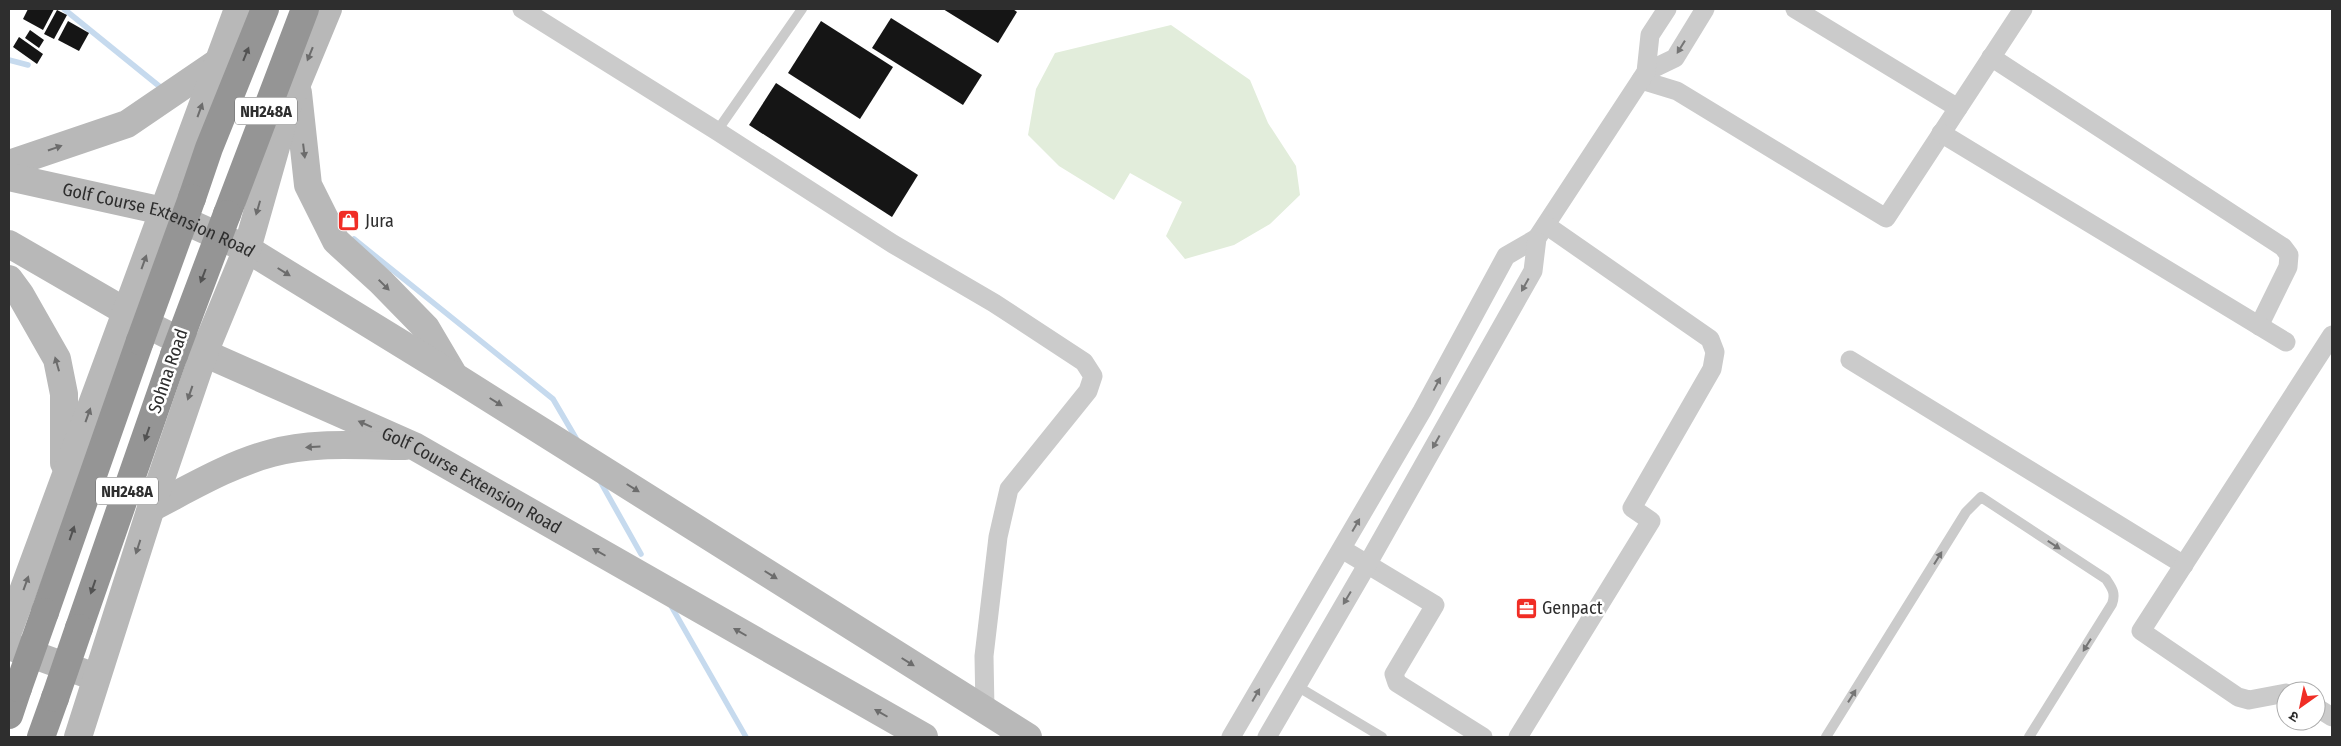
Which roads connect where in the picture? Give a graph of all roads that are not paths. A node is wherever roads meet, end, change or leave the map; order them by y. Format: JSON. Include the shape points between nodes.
{"nodes":[{"id":1,"x":238,"y":9,"type":"edge"},
{"id":2,"x":265,"y":9,"type":"edge"},
{"id":3,"x":305,"y":9,"type":"edge"},
{"id":4,"x":328,"y":9,"type":"edge"},
{"id":5,"x":522,"y":9,"type":"edge"},
{"id":6,"x":802,"y":9,"type":"edge"},
{"id":7,"x":1667,"y":9,"type":"edge"},
{"id":8,"x":1705,"y":9,"type":"edge"},
{"id":9,"x":1795,"y":9,"type":"edge"},
{"id":10,"x":2023,"y":9,"type":"edge"},
{"id":11,"x":1991,"y":57,"type":"junction"},
{"id":12,"x":218,"y":62,"type":"junction"},
{"id":13,"x":1644,"y":76,"type":"junction"},
{"id":14,"x":297,"y":85,"type":"junction"},
{"id":15,"x":1958,"y":108,"type":"junction"},
{"id":16,"x":717,"y":131,"type":"junction"},
{"id":17,"x":1942,"y":133,"type":"junction"},
{"id":18,"x":9,"y":164,"type":"edge"},
{"id":19,"x":9,"y":177,"type":"edge"},
{"id":20,"x":164,"y":211,"type":"junction"},
{"id":21,"x":1541,"y":232,"type":"junction"},
{"id":22,"x":9,"y":244,"type":"edge"},
{"id":23,"x":247,"y":249,"type":"junction"},
{"id":24,"x":9,"y":279,"type":"edge"},
{"id":25,"x":126,"y":313,"type":"junction"},
{"id":26,"x":2259,"y":326,"type":"junction"},
{"id":27,"x":2332,"y":335,"type":"edge"},
{"id":28,"x":2286,"y":342,"type":"dead end"},
{"id":29,"x":204,"y":353,"type":"junction"},
{"id":30,"x":1850,"y":360,"type":"dead end"},
{"id":31,"x":454,"y":376,"type":"junction"},
{"id":32,"x":414,"y":446,"type":"junction"},
{"id":33,"x":64,"y":482,"type":"junction"},
{"id":34,"x":151,"y":508,"type":"junction"},
{"id":35,"x":1342,"y":549,"type":"junction"},
{"id":36,"x":1367,"y":565,"type":"junction"},
{"id":37,"x":2184,"y":565,"type":"junction"},
{"id":38,"x":1308,"y":606,"type":"junction"},
{"id":39,"x":1334,"y":621,"type":"junction"},
{"id":40,"x":9,"y":629,"type":"edge"},
{"id":41,"x":9,"y":646,"type":"edge"},
{"id":42,"x":97,"y":678,"type":"junction"},
{"id":43,"x":1295,"y":685,"type":"junction"},
{"id":44,"x":2276,"y":695,"type":"edge"},
{"id":45,"x":985,"y":710,"type":"junction"},
{"id":46,"x":9,"y":715,"type":"edge"},
{"id":47,"x":41,"y":737,"type":"edge"},
{"id":48,"x":78,"y":737,"type":"edge"},
{"id":49,"x":924,"y":737,"type":"edge"},
{"id":50,"x":1028,"y":737,"type":"edge"},
{"id":51,"x":1231,"y":737,"type":"edge"},
{"id":52,"x":1267,"y":737,"type":"edge"},
{"id":53,"x":1382,"y":737,"type":"edge"},
{"id":54,"x":1484,"y":737,"type":"edge"},
{"id":55,"x":1518,"y":737,"type":"edge"},
{"id":56,"x":1826,"y":737,"type":"edge"},
{"id":57,"x":2029,"y":737,"type":"edge"}],
"edges":[{"from":1,"to":12,"type":"main road"},
{"from":46,"to":2,"type":"highway","name":"Sohna Road","number":"NH248A","one_way":true,"bridge":true,"via":[[209,148]]},
{"from":3,"to":47,"type":"highway","name":"Sohna Road","number":"NH248A","one_way":true,"bridge":true,"via":[[174,355]]},
{"from":4,"to":14,"type":"main road","one_way":true},
{"from":5,"to":16,"type":"street"},
{"from":6,"to":16,"type":"lane"},
{"from":7,"to":13,"type":"street","via":[[1650,35]]},
{"from":8,"to":13,"type":"street","one_way":true,"via":[[1674,58]]},
{"from":9,"to":15,"type":"street"},
{"from":10,"to":11,"type":"street"},
{"from":11,"to":15,"type":"street"},
{"from":11,"to":26,"type":"street","via":[[2283,247],[2289,255],[2288,267]]},
{"from":18,"to":12,"type":"main road","one_way":true,"via":[[127,124]]},
{"from":20,"to":12,"type":"main road","one_way":true},
{"from":13,"to":17,"type":"street","via":[[1684,94],[1886,218]]},
{"from":13,"to":21,"type":"street"},
{"from":14,"to":23,"type":"main road","one_way":true,"via":[[287,108]]},
{"from":14,"to":31,"type":"main road","one_way":true,"via":[[308,184],[336,241],[426,328]]},
{"from":15,"to":17,"type":"street"},
{"from":16,"to":45,"type":"street","via":[[893,244],[994,303],[1084,362],[1094,376],[1088,391],[1009,489],[998,537],[985,647]]},
{"from":17,"to":26,"type":"street"},
{"from":19,"to":20,"type":"main road","name":"Golf Course Extension Road"},
{"from":20,"to":23,"type":"main road","name":"Golf Course Extension Road"},
{"from":25,"to":20,"type":"main road","one_way":true},
{"from":35,"to":21,"type":"street","one_way":true,"via":[[1506,256]]},
{"from":21,"to":36,"type":"street","one_way":true,"via":[[1533,271]]},
{"from":21,"to":55,"type":"street","via":[[1710,339],[1715,352],[1712,369],[1632,508],[1651,521]]},
{"from":22,"to":25,"type":"main road","name":"Golf Course Extension Road"},
{"from":23,"to":29,"type":"main road"},
{"from":23,"to":31,"type":"main road","name":"Golf Course Extension Road","one_way":true},
{"from":33,"to":24,"type":"main road","one_way":true,"via":[[64,394],[57,358]]},
{"from":25,"to":29,"type":"main road","name":"Golf Course Extension Road"},
{"from":33,"to":25,"type":"main road","one_way":true},
{"from":26,"to":28,"type":"street"},
{"from":27,"to":37,"type":"street"},
{"from":32,"to":29,"type":"main road","name":"Golf Course Extension Road","one_way":true},
{"from":29,"to":34,"type":"main road","one_way":true},
{"from":30,"to":37,"type":"street"},
{"from":31,"to":45,"type":"main road","name":"Golf Course Extension Road","one_way":true},
{"from":32,"to":34,"type":"main road","one_way":true,"via":[[311,446],[272,452],[241,463]]},
{"from":49,"to":32,"type":"main road","name":"Golf Course Extension Road","one_way":true},
{"from":40,"to":33,"type":"main road","one_way":true},
{"from":34,"to":42,"type":"main road","one_way":true},
{"from":35,"to":36,"type":"street"},
{"from":35,"to":38,"type":"street"},
{"from":36,"to":39,"type":"street","one_way":true},
{"from":36,"to":54,"type":"street","via":[[1435,605],[1394,674],[1397,683]]},
{"from":37,"to":44,"type":"street","via":[[2141,631],[2238,697],[2249,700]]},
{"from":38,"to":39,"type":"street"},
{"from":51,"to":38,"type":"street","one_way":true},
{"from":39,"to":43,"type":"street"},
{"from":41,"to":42,"type":"main road"},
{"from":42,"to":48,"type":"main road"},
{"from":43,"to":52,"type":"street"},
{"from":43,"to":53,"type":"lane"},
{"from":45,"to":50,"type":"main road","name":"Golf Course Extension Road"},
{"from":56,"to":57,"type":"lane","one_way":true,"via":[[1966,512],[1981,497],[2106,579],[2113,588],[2112,604]]}]}
